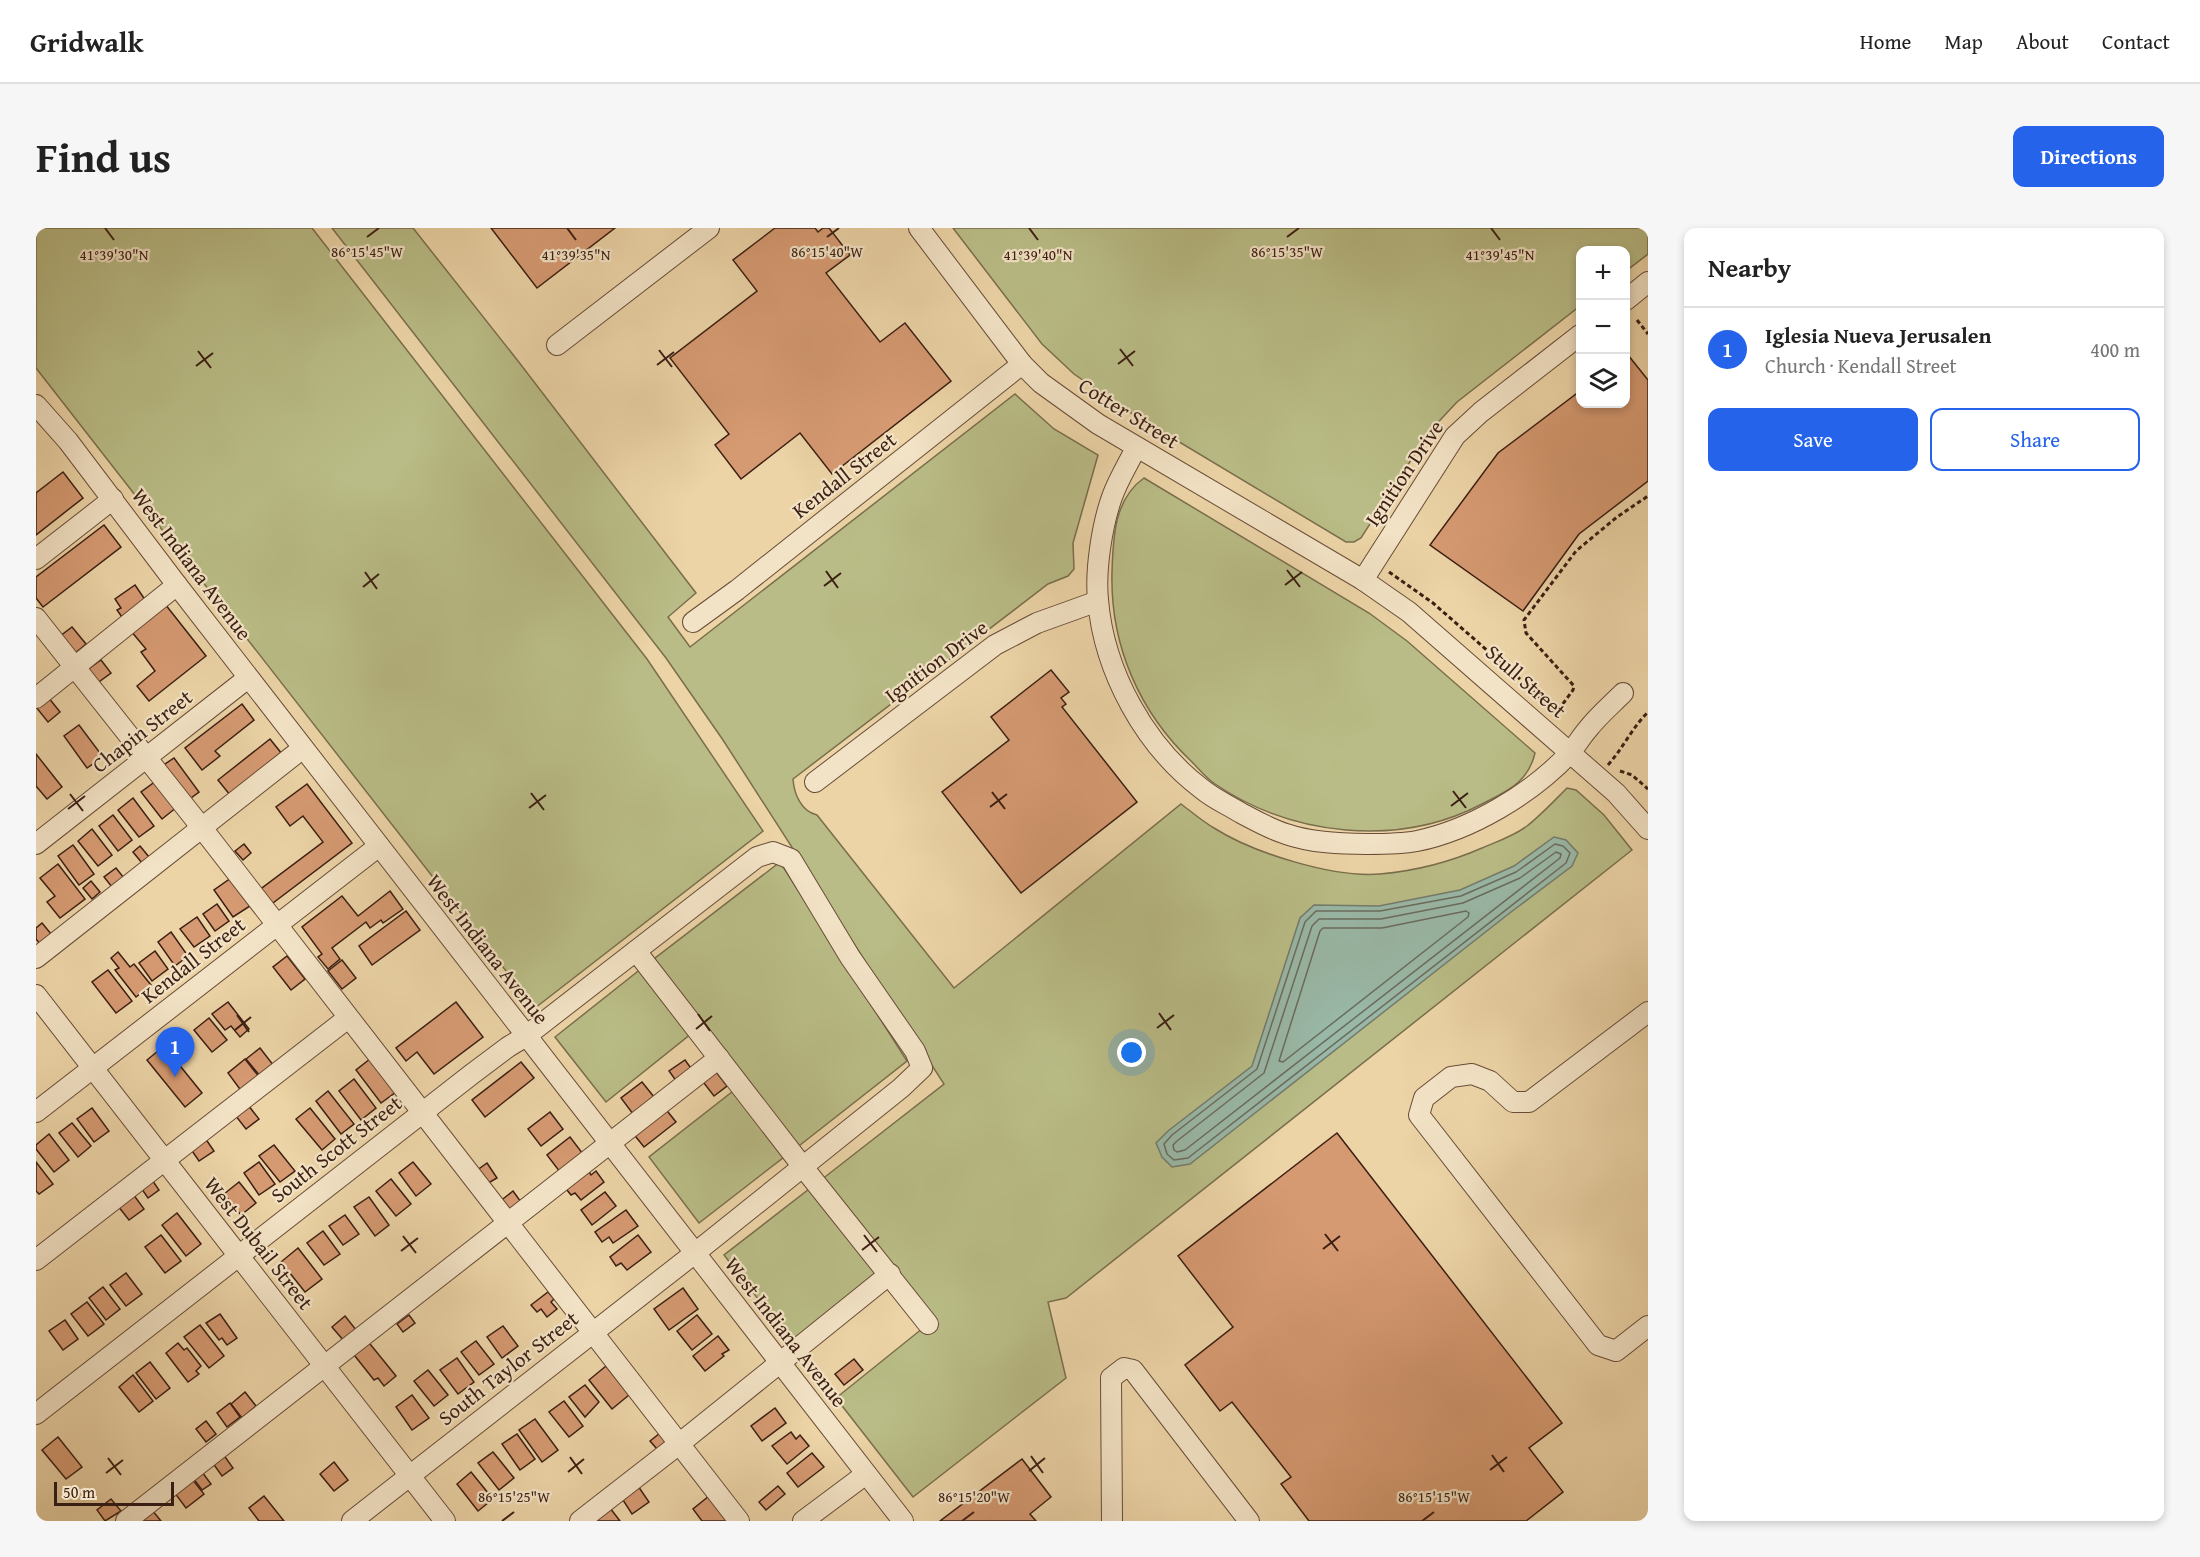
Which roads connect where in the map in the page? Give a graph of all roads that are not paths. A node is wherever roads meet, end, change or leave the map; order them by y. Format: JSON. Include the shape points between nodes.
{"nodes":[{"id":1,"x":709,"y":228,"type":"edge"},
{"id":2,"x":920,"y":228,"type":"edge"},
{"id":3,"x":1648,"y":282,"type":"edge"},
{"id":4,"x":1630,"y":297,"type":"edge"},
{"id":5,"x":1576,"y":339,"type":"edge"},
{"id":6,"x":556,"y":345,"type":"dead end"},
{"id":7,"x":1022,"y":364,"type":"junction"},
{"id":8,"x":36,"y":405,"type":"edge"},
{"id":9,"x":1136,"y":448,"type":"junction"},
{"id":10,"x":113,"y":500,"type":"junction"},
{"id":11,"x":36,"y":559,"type":"edge"},
{"id":12,"x":1363,"y":580,"type":"junction"},
{"id":13,"x":177,"y":585,"type":"junction"},
{"id":14,"x":1098,"y":601,"type":"junction"},
{"id":15,"x":36,"y":618,"type":"edge"},
{"id":16,"x":693,"y":622,"type":"dead end"},
{"id":17,"x":75,"y":668,"type":"junction"},
{"id":18,"x":248,"y":678,"type":"junction"},
{"id":19,"x":1623,"y":693,"type":"dead end"},
{"id":20,"x":36,"y":698,"type":"edge"},
{"id":21,"x":303,"y":748,"type":"junction"},
{"id":22,"x":1571,"y":752,"type":"junction"},
{"id":23,"x":147,"y":758,"type":"junction"},
{"id":24,"x":815,"y":782,"type":"dead end"},
{"id":25,"x":202,"y":828,"type":"junction"},
{"id":26,"x":1648,"y":829,"type":"edge"},
{"id":27,"x":36,"y":844,"type":"edge"},
{"id":28,"x":379,"y":846,"type":"junction"},
{"id":29,"x":276,"y":926,"type":"junction"},
{"id":30,"x":636,"y":951,"type":"junction"},
{"id":31,"x":36,"y":958,"type":"edge"},
{"id":32,"x":36,"y":995,"type":"edge"},
{"id":33,"x":1648,"y":1012,"type":"edge"},
{"id":34,"x":348,"y":1018,"type":"junction"},
{"id":35,"x":526,"y":1036,"type":"junction"},
{"id":36,"x":719,"y":1058,"type":"junction"},
{"id":37,"x":93,"y":1068,"type":"junction"},
{"id":38,"x":36,"y":1112,"type":"edge"},
{"id":39,"x":422,"y":1113,"type":"junction"},
{"id":40,"x":611,"y":1143,"type":"junction"},
{"id":41,"x":164,"y":1161,"type":"junction"},
{"id":42,"x":803,"y":1167,"type":"junction"},
{"id":43,"x":507,"y":1224,"type":"junction"},
{"id":44,"x":695,"y":1253,"type":"junction"},
{"id":45,"x":238,"y":1256,"type":"junction"},
{"id":46,"x":36,"y":1260,"type":"edge"},
{"id":47,"x":890,"y":1274,"type":"junction"},
{"id":48,"x":928,"y":1324,"type":"dead end"},
{"id":49,"x":1648,"y":1326,"type":"edge"},
{"id":50,"x":594,"y":1332,"type":"junction"},
{"id":51,"x":780,"y":1363,"type":"junction"},
{"id":52,"x":325,"y":1366,"type":"junction"},
{"id":53,"x":36,"y":1414,"type":"edge"},
{"id":54,"x":679,"y":1444,"type":"junction"},
{"id":55,"x":866,"y":1474,"type":"junction"},
{"id":56,"x":409,"y":1476,"type":"junction"},
{"id":57,"x":126,"y":1521,"type":"edge"},
{"id":58,"x":352,"y":1521,"type":"edge"},
{"id":59,"x":445,"y":1521,"type":"edge"},
{"id":60,"x":580,"y":1521,"type":"edge"},
{"id":61,"x":739,"y":1521,"type":"edge"},
{"id":62,"x":803,"y":1521,"type":"edge"},
{"id":63,"x":903,"y":1521,"type":"edge"},
{"id":64,"x":1112,"y":1521,"type":"edge"},
{"id":65,"x":1249,"y":1521,"type":"edge"}],
"edges":[{"from":1,"to":6,"type":"street"},
{"from":2,"to":7,"type":"street","name":"Cotter Street"},
{"from":3,"to":4,"type":"street"},
{"from":5,"to":12,"type":"street","name":"Ignition Drive","via":[[1455,436]]},
{"from":7,"to":9,"type":"street","name":"Cotter Street","via":[[1063,400]]},
{"from":7,"to":16,"type":"street","name":"Kendall Street"},
{"from":8,"to":10,"type":"street","name":"West Indiana Avenue"},
{"from":9,"to":12,"type":"street","name":"Cotter Street"},
{"from":9,"to":14,"type":"street","via":[[1109,507],[1097,579]]},
{"from":10,"to":11,"type":"street"},
{"from":10,"to":13,"type":"street","name":"West Indiana Avenue"},
{"from":12,"to":22,"type":"street","name":"Stull Street","via":[[1442,639]]},
{"from":13,"to":17,"type":"street"},
{"from":13,"to":18,"type":"street","name":"West Indiana Avenue"},
{"from":14,"to":22,"type":"street","via":[[1104,636],[1119,679],[1161,751],[1210,795],[1287,834],[1350,844],[1424,839],[1482,818],[1539,780]]},
{"from":14,"to":24,"type":"street","name":"Ignition Drive","via":[[1037,623],[995,645]]},
{"from":15,"to":17,"type":"street"},
{"from":17,"to":20,"type":"street"},
{"from":17,"to":23,"type":"street"},
{"from":18,"to":21,"type":"street","name":"West Indiana Avenue"},
{"from":18,"to":23,"type":"street","name":"Chapin Street"},
{"from":19,"to":22,"type":"street","via":[[1587,729]]},
{"from":21,"to":25,"type":"street"},
{"from":21,"to":28,"type":"street","name":"West Indiana Avenue"},
{"from":22,"to":26,"type":"street","name":"Stull Street","via":[[1616,792]]},
{"from":23,"to":25,"type":"street"},
{"from":23,"to":27,"type":"street","name":"Chapin Street"},
{"from":25,"to":29,"type":"street"},
{"from":25,"to":31,"type":"street"},
{"from":28,"to":29,"type":"street","name":"Kendall Street"},
{"from":28,"to":35,"type":"street","name":"West Indiana Avenue"},
{"from":29,"to":34,"type":"street"},
{"from":29,"to":37,"type":"street","name":"Kendall Street"},
{"from":30,"to":35,"type":"street","name":"South Scott Street"},
{"from":30,"to":36,"type":"street"},
{"from":30,"to":42,"type":"street","name":"South Taylor Street","via":[[757,857],[773,852],[791,859],[850,957],[915,1051],[922,1068]]},
{"from":32,"to":37,"type":"street","name":"West Dubail Street"},
{"from":33,"to":49,"type":"street","via":[[1529,1102],[1513,1102],[1490,1081],[1472,1074],[1451,1077],[1424,1098],[1419,1114],[1598,1345],[1616,1351]]},
{"from":34,"to":39,"type":"street"},
{"from":34,"to":41,"type":"street"},
{"from":35,"to":39,"type":"street","name":"South Scott Street"},
{"from":35,"to":40,"type":"street","name":"West Indiana Avenue"},
{"from":36,"to":40,"type":"street"},
{"from":36,"to":42,"type":"street"},
{"from":37,"to":38,"type":"street","name":"Kendall Street"},
{"from":37,"to":41,"type":"street","name":"West Dubail Street"},
{"from":39,"to":43,"type":"street"},
{"from":39,"to":45,"type":"street","name":"South Scott Street"},
{"from":40,"to":43,"type":"street"},
{"from":40,"to":44,"type":"street","name":"West Indiana Avenue"},
{"from":41,"to":45,"type":"street","name":"West Dubail Street"},
{"from":41,"to":46,"type":"street"},
{"from":42,"to":44,"type":"street","name":"South Taylor Street"},
{"from":42,"to":47,"type":"street"},
{"from":43,"to":50,"type":"street"},
{"from":43,"to":52,"type":"street"},
{"from":44,"to":50,"type":"street","name":"South Taylor Street"},
{"from":44,"to":51,"type":"street","name":"West Indiana Avenue"},
{"from":45,"to":52,"type":"street","name":"West Dubail Street"},
{"from":45,"to":53,"type":"street","name":"South Scott Street"},
{"from":47,"to":48,"type":"street"},
{"from":47,"to":51,"type":"street"},
{"from":50,"to":54,"type":"street"},
{"from":50,"to":56,"type":"street","name":"South Taylor Street"},
{"from":51,"to":54,"type":"street"},
{"from":51,"to":55,"type":"street","name":"West Indiana Avenue"},
{"from":52,"to":56,"type":"street","name":"West Dubail Street"},
{"from":52,"to":57,"type":"street"},
{"from":54,"to":60,"type":"street"},
{"from":54,"to":61,"type":"street"},
{"from":55,"to":62,"type":"street"},
{"from":55,"to":63,"type":"street","name":"West Indiana Avenue"},
{"from":56,"to":58,"type":"street","name":"South Taylor Street"},
{"from":56,"to":59,"type":"street","name":"West Dubail Street"},
{"from":64,"to":65,"type":"street","via":[[1111,1378],[1124,1368],[1133,1370]]}]}
